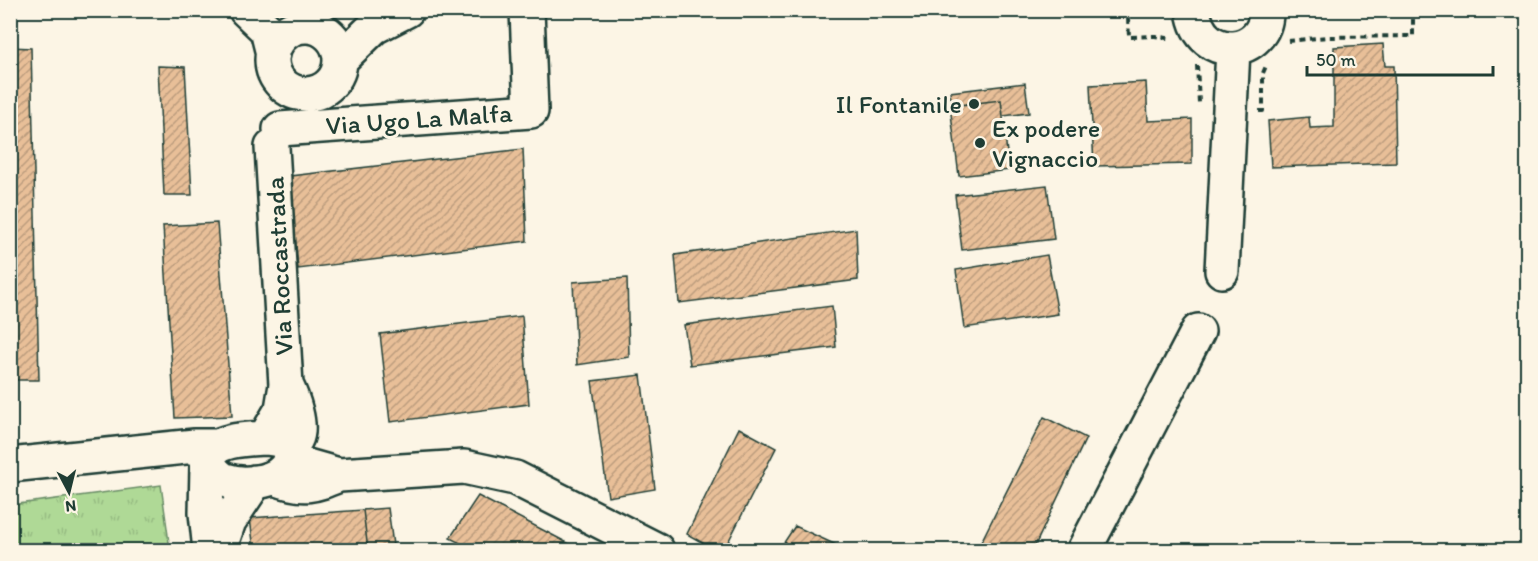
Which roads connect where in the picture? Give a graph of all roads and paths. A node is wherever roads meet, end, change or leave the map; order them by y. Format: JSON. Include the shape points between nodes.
{"nodes":[{"id":1,"x":246,"y":10,"type":"edge"},
{"id":2,"x":387,"y":10,"type":"edge"},
{"id":3,"x":407,"y":10,"type":"edge"},
{"id":4,"x":527,"y":10,"type":"edge"},
{"id":5,"x":1193,"y":10,"type":"edge"},
{"id":6,"x":1266,"y":10,"type":"edge"},
{"id":7,"x":291,"y":18,"type":"edge"},
{"id":8,"x":1233,"y":49,"type":"junction"},
{"id":9,"x":340,"y":60,"type":"junction"},
{"id":10,"x":274,"y":62,"type":"junction"},
{"id":11,"x":312,"y":94,"type":"junction"},
{"id":12,"x":276,"y":138,"type":"junction"},
{"id":13,"x":1222,"y":271,"type":"dead end"},
{"id":14,"x":1198,"y":331,"type":"dead end"},
{"id":15,"x":212,"y":456,"type":"junction"},
{"id":16,"x":275,"y":461,"type":"junction"},
{"id":17,"x":10,"y":465,"type":"edge"},
{"id":18,"x":210,"y":550,"type":"edge"},
{"id":19,"x":219,"y":550,"type":"edge"},
{"id":20,"x":657,"y":550,"type":"edge"},
{"id":21,"x":1084,"y":550,"type":"edge"}],
"edges":[{"from":1,"to":10,"type":"street","via":[[267,30]]},
{"from":2,"to":7,"type":"street"},
{"from":3,"to":9,"type":"street","via":[[374,27]]},
{"from":4,"to":12,"type":"street","name":"Via Ugo La Malfa","via":[[531,111]]},
{"from":5,"to":8,"type":"street","via":[[1194,23],[1209,43]]},
{"from":6,"to":8,"type":"street","via":[[1263,28],[1255,38]]},
{"from":7,"to":9,"type":"street","via":[[336,43]]},
{"from":7,"to":10,"type":"street","via":[[294,29],[277,43]]},
{"from":8,"to":13,"type":"street"},
{"from":9,"to":11,"type":"street","via":[[329,86]]},
{"from":10,"to":11,"type":"street","via":[[278,79],[292,91]]},
{"from":10,"to":12,"type":"street","name":"Via Roccastrada","via":[[271,104]]},
{"from":11,"to":12,"type":"street"},
{"from":12,"to":16,"type":"street","name":"Via Roccastrada","via":[[286,385],[293,398],[298,428],[296,439]]},
{"from":14,"to":21,"type":"street"},
{"from":15,"to":16,"type":"street","via":[[241,440]]},
{"from":15,"to":16,"type":"street","via":[[218,476],[226,480]]},
{"from":15,"to":17,"type":"street","via":[[195,446]]},
{"from":15,"to":18,"type":"street","via":[[206,513]]},
{"from":16,"to":19,"type":"street","name":"Via Roccastrada","via":[[229,522]]},
{"from":16,"to":20,"type":"street","via":[[294,485],[316,484],[339,475],[464,467],[515,478]]}]}
